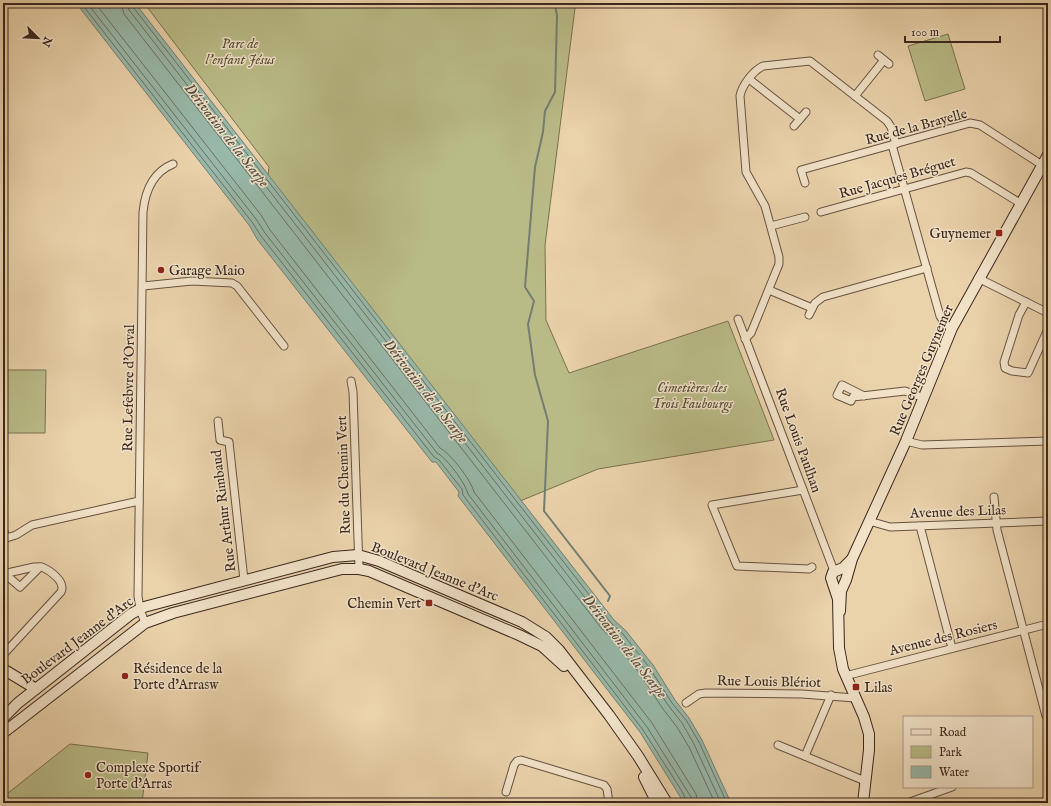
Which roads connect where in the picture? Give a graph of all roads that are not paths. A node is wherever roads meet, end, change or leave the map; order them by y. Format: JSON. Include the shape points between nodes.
{"nodes":[{"id":1,"x":884,"y":59,"type":"dead end"},
{"id":2,"x":749,"y":79,"type":"junction"},
{"id":3,"x":855,"y":96,"type":"junction"},
{"id":4,"x":806,"y":112,"type":"dead end"},
{"id":5,"x":800,"y":119,"type":"junction"},
{"id":6,"x":794,"y":126,"type":"dead end"},
{"id":7,"x":894,"y":145,"type":"junction"},
{"id":8,"x":1048,"y":155,"type":"edge"},
{"id":9,"x":173,"y":164,"type":"dead end"},
{"id":10,"x":1042,"y":165,"type":"junction"},
{"id":11,"x":805,"y":183,"type":"dead end"},
{"id":12,"x":904,"y":188,"type":"junction"},
{"id":13,"x":1020,"y":203,"type":"junction"},
{"id":14,"x":821,"y":212,"type":"dead end"},
{"id":15,"x":805,"y":217,"type":"dead end"},
{"id":16,"x":771,"y":226,"type":"junction"},
{"id":17,"x":927,"y":268,"type":"junction"},
{"id":18,"x":978,"y":278,"type":"junction"},
{"id":19,"x":143,"y":286,"type":"junction"},
{"id":20,"x":769,"y":290,"type":"junction"},
{"id":21,"x":1026,"y":302,"type":"junction"},
{"id":22,"x":812,"y":308,"type":"junction"},
{"id":23,"x":1048,"y":313,"type":"edge"},
{"id":24,"x":809,"y":315,"type":"dead end"},
{"id":25,"x":738,"y":319,"type":"dead end"},
{"id":26,"x":952,"y":328,"type":"junction"},
{"id":27,"x":1048,"y":329,"type":"edge"},
{"id":28,"x":745,"y":339,"type":"junction"},
{"id":29,"x":284,"y":346,"type":"dead end"},
{"id":30,"x":351,"y":381,"type":"dead end"},
{"id":31,"x":864,"y":396,"type":"dead end"},
{"id":32,"x":924,"y":398,"type":"junction"},
{"id":33,"x":218,"y":421,"type":"dead end"},
{"id":34,"x":906,"y":441,"type":"junction"},
{"id":35,"x":1048,"y":441,"type":"edge"},
{"id":36,"x":803,"y":490,"type":"junction"},
{"id":37,"x":994,"y":497,"type":"dead end"},
{"id":38,"x":139,"y":501,"type":"junction"},
{"id":39,"x":869,"y":521,"type":"junction"},
{"id":40,"x":1048,"y":521,"type":"edge"},
{"id":41,"x":996,"y":523,"type":"junction"},
{"id":42,"x":920,"y":526,"type":"junction"},
{"id":43,"x":3,"y":528,"type":"edge"},
{"id":44,"x":4,"y":538,"type":"edge"},
{"id":45,"x":358,"y":555,"type":"junction"},
{"id":46,"x":852,"y":559,"type":"junction"},
{"id":47,"x":40,"y":567,"type":"junction"},
{"id":48,"x":812,"y":567,"type":"dead end"},
{"id":49,"x":359,"y":569,"type":"junction"},
{"id":50,"x":836,"y":570,"type":"junction"},
{"id":51,"x":4,"y":574,"type":"edge"},
{"id":52,"x":244,"y":580,"type":"junction"},
{"id":53,"x":845,"y":580,"type":"junction"},
{"id":54,"x":832,"y":583,"type":"junction"},
{"id":55,"x":140,"y":609,"type":"junction"},
{"id":56,"x":840,"y":611,"type":"junction"},
{"id":57,"x":145,"y":623,"type":"junction"},
{"id":58,"x":1048,"y":624,"type":"edge"},
{"id":59,"x":1023,"y":630,"type":"junction"},
{"id":60,"x":952,"y":648,"type":"junction"},
{"id":61,"x":3,"y":654,"type":"edge"},
{"id":62,"x":3,"y":669,"type":"edge"},
{"id":63,"x":845,"y":676,"type":"junction"},
{"id":64,"x":36,"y":689,"type":"junction"},
{"id":65,"x":831,"y":696,"type":"junction"},
{"id":66,"x":855,"y":698,"type":"junction"},
{"id":67,"x":686,"y":703,"type":"dead end"},
{"id":68,"x":1046,"y":716,"type":"dead end"},
{"id":69,"x":3,"y":718,"type":"edge"},
{"id":70,"x":3,"y":733,"type":"edge"},
{"id":71,"x":778,"y":745,"type":"dead end"},
{"id":72,"x":805,"y":756,"type":"junction"},
{"id":73,"x":648,"y":771,"type":"junction"},
{"id":74,"x":865,"y":781,"type":"junction"},
{"id":75,"x":949,"y":788,"type":"edge"},
{"id":76,"x":506,"y":792,"type":"dead end"},
{"id":77,"x":609,"y":803,"type":"edge"},
{"id":78,"x":657,"y":803,"type":"edge"},
{"id":79,"x":661,"y":803,"type":"edge"},
{"id":80,"x":667,"y":803,"type":"edge"},
{"id":81,"x":862,"y":803,"type":"edge"},
{"id":82,"x":908,"y":803,"type":"edge"}],
"edges":[{"from":1,"to":3,"type":"street"},
{"from":2,"to":3,"type":"street","via":[[763,66],[807,60],[816,64]]},
{"from":2,"to":5,"type":"street"},
{"from":2,"to":16,"type":"street","via":[[740,96],[746,172],[764,203]]},
{"from":3,"to":7,"type":"street","via":[[889,124]]},
{"from":4,"to":5,"type":"street"},
{"from":5,"to":6,"type":"street"},
{"from":7,"to":10,"type":"street","name":"Rue de la Brayelle","via":[[974,123]]},
{"from":7,"to":11,"type":"street","name":"Rue de la Brayelle","via":[[801,170]]},
{"from":7,"to":12,"type":"street"},
{"from":8,"to":10,"type":"main road","name":"Rue Georges Guynemer"},
{"from":9,"to":19,"type":"street","name":"Rue Lefebvre d'Orval","via":[[157,175],[145,200]]},
{"from":10,"to":13,"type":"main road","name":"Rue Georges Guynemer"},
{"from":12,"to":13,"type":"street","name":"Rue Jacques Bréguet","via":[[968,172]]},
{"from":12,"to":14,"type":"street","name":"Rue Jacques Bréguet"},
{"from":12,"to":17,"type":"street"},
{"from":13,"to":18,"type":"main road","name":"Rue Georges Guynemer"},
{"from":15,"to":16,"type":"street"},
{"from":16,"to":20,"type":"street","via":[[779,261]]},
{"from":17,"to":22,"type":"street","via":[[823,297]]},
{"from":17,"to":26,"type":"street","via":[[940,316],[945,324]]},
{"from":18,"to":21,"type":"street"},
{"from":18,"to":26,"type":"main road","name":"Rue Georges Guynemer"},
{"from":19,"to":29,"type":"street","via":[[185,281],[232,283]]},
{"from":19,"to":38,"type":"street","name":"Rue Lefebvre d'Orval"},
{"from":20,"to":22,"type":"street"},
{"from":20,"to":28,"type":"street","via":[[751,333]]},
{"from":21,"to":23,"type":"street"},
{"from":21,"to":27,"type":"street","via":[[1019,315],[1004,362],[1005,368],[1028,373]]},
{"from":22,"to":24,"type":"street"},
{"from":25,"to":28,"type":"street","name":"Rue Louis Paulhan"},
{"from":26,"to":32,"type":"main road","name":"Rue Georges Guynemer"},
{"from":28,"to":36,"type":"street","name":"Rue Louis Paulhan"},
{"from":30,"to":45,"type":"street","name":"Rue du Chemin Vert"},
{"from":31,"to":32,"type":"street","via":[[903,391]]},
{"from":32,"to":34,"type":"main road","name":"Rue Georges Guynemer"},
{"from":33,"to":52,"type":"street","name":"Rue Arthur Rimbaud","via":[[220,440],[230,442]]},
{"from":34,"to":35,"type":"street","via":[[922,445]]},
{"from":34,"to":39,"type":"main road","name":"Rue Georges Guynemer"},
{"from":36,"to":48,"type":"street","via":[[712,505],[737,566],[809,569]]},
{"from":36,"to":50,"type":"street","name":"Rue Louis Paulhan"},
{"from":37,"to":41,"type":"street"},
{"from":38,"to":44,"type":"street","via":[[32,524],[16,535]]},
{"from":38,"to":55,"type":"street","name":"Rue Lefebvre d'Orval"},
{"from":39,"to":42,"type":"street","name":"Avenue des Lilas","via":[[887,527]]},
{"from":39,"to":46,"type":"main road","name":"Rue Georges Guynemer"},
{"from":40,"to":41,"type":"street","name":"Avenue des Lilas"},
{"from":41,"to":42,"type":"street","name":"Avenue des Lilas"},
{"from":41,"to":59,"type":"street"},
{"from":42,"to":60,"type":"street"},
{"from":43,"to":44,"type":"street"},
{"from":45,"to":49,"type":"street","name":"Rue du Chemin Vert"},
{"from":45,"to":52,"type":"main road","name":"Boulevard Jeanne d'Arc","via":[[333,557]]},
{"from":45,"to":73,"type":"main road","name":"Boulevard Jeanne d'Arc","via":[[379,561],[522,622],[542,634],[559,650],[591,691]]},
{"from":46,"to":50,"type":"main road","name":"Rue Georges Guynemer","via":[[847,565]]},
{"from":46,"to":53,"type":"main road","name":"Rue Georges Guynemer"},
{"from":47,"to":51,"type":"street"},
{"from":47,"to":51,"type":"street","via":[[20,588]]},
{"from":47,"to":61,"type":"street","via":[[48,570],[62,583],[63,590],[22,637]]},
{"from":49,"to":57,"type":"main road","name":"Boulevard Jeanne d'Arc","via":[[337,570],[173,613]]},
{"from":49,"to":78,"type":"main road","name":"Boulevard Jeanne d'Arc","via":[[519,635],[548,650],[561,662],[612,728]]},
{"from":50,"to":53,"type":"main road","via":[[845,572]]},
{"from":50,"to":54,"type":"main road","via":[[830,577]]},
{"from":52,"to":55,"type":"main road","name":"Boulevard Jeanne d'Arc","via":[[154,603]]},
{"from":53,"to":54,"type":"main road","via":[[838,586]]},
{"from":53,"to":56,"type":"main road","name":"Rue Georges Guynemer","via":[[841,591]]},
{"from":54,"to":56,"type":"main road","name":"Rue Georges Guynemer"},
{"from":55,"to":57,"type":"street","name":"Rue Lefebvre d'Orval"},
{"from":55,"to":64,"type":"main road","name":"Boulevard Jeanne d'Arc"},
{"from":56,"to":63,"type":"main road","name":"Rue Georges Guynemer","via":[[839,648]]},
{"from":57,"to":70,"type":"main road","name":"Boulevard Jeanne d'Arc"},
{"from":58,"to":59,"type":"street","name":"Avenue des Rosiers"},
{"from":59,"to":60,"type":"street","name":"Avenue des Rosiers"},
{"from":59,"to":68,"type":"street"},
{"from":60,"to":63,"type":"street","name":"Avenue des Rosiers"},
{"from":62,"to":64,"type":"main road"},
{"from":63,"to":66,"type":"main road","name":"Rue Georges Guynemer"},
{"from":64,"to":69,"type":"main road","name":"Boulevard Jeanne d'Arc"},
{"from":65,"to":66,"type":"street","name":"Rue Louis Blériot"},
{"from":65,"to":67,"type":"street","name":"Rue Louis Blériot","via":[[706,693],[699,694]]},
{"from":65,"to":72,"type":"street"},
{"from":66,"to":74,"type":"main road","name":"Rue Georges Guynemer","via":[[869,734]]},
{"from":71,"to":72,"type":"street"},
{"from":72,"to":74,"type":"street"},
{"from":73,"to":79,"type":"main road"},
{"from":73,"to":80,"type":"main road","name":"Boulevard Jeanne d'Arc"},
{"from":74,"to":81,"type":"main road","name":"Rue Georges Guynemer"},
{"from":75,"to":82,"type":"street"},
{"from":76,"to":77,"type":"street","via":[[515,764],[517,761],[523,761],[604,785]]}]}
